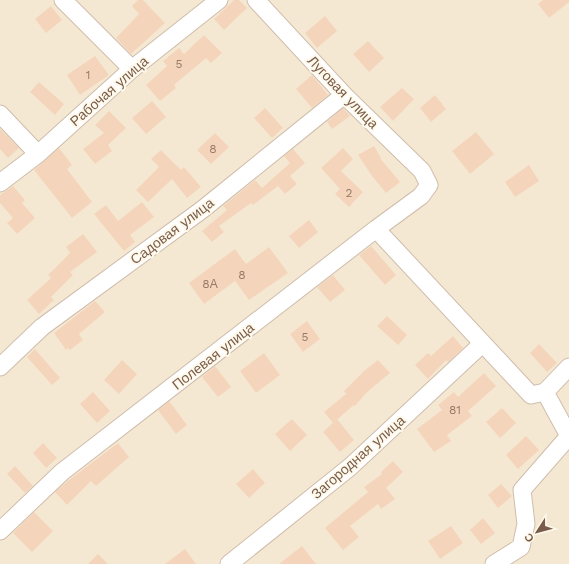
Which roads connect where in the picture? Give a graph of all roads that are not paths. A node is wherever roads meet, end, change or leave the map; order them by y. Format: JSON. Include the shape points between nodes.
{"nodes":[{"id":1,"x":63,"y":0,"type":"edge"},
{"id":2,"x":219,"y":0,"type":"edge"},
{"id":3,"x":256,"y":0,"type":"edge"},
{"id":4,"x":132,"y":69,"type":"junction"},
{"id":5,"x":344,"y":95,"type":"junction"},
{"id":6,"x":0,"y":114,"type":"edge"},
{"id":7,"x":38,"y":154,"type":"junction"},
{"id":8,"x":0,"y":183,"type":"edge"},
{"id":9,"x":429,"y":185,"type":"joint"},
{"id":10,"x":376,"y":229,"type":"junction"},
{"id":11,"x":482,"y":344,"type":"junction"},
{"id":12,"x":0,"y":366,"type":"edge"},
{"id":13,"x":569,"y":367,"type":"edge"},
{"id":14,"x":545,"y":392,"type":"junction"},
{"id":15,"x":0,"y":531,"type":"edge"},
{"id":16,"x":229,"y":564,"type":"edge"},
{"id":17,"x":494,"y":564,"type":"edge"}],
"edges":[{"from":1,"to":4,"type":"street"},
{"from":2,"to":4,"type":"street","name":"Рабочая улица"},
{"from":3,"to":5,"type":"street","name":"Луговая улица"},
{"from":4,"to":7,"type":"street","name":"Рабочая улица"},
{"from":5,"to":9,"type":"street","name":"Луговая улица","via":[[422,171]]},
{"from":5,"to":12,"type":"street","name":"Садовая улица","via":[[203,209],[42,327]]},
{"from":6,"to":7,"type":"street"},
{"from":7,"to":8,"type":"street","name":"Рабочая улица"},
{"from":9,"to":10,"type":"street","name":"Полевая улица","via":[[421,196]]},
{"from":10,"to":11,"type":"street"},
{"from":10,"to":15,"type":"street","name":"Полевая улица","via":[[62,472]]},
{"from":11,"to":14,"type":"street","via":[[530,395]]},
{"from":11,"to":16,"type":"street","name":"Загородная улица","via":[[350,467]]},
{"from":13,"to":14,"type":"street"},
{"from":14,"to":17,"type":"street","via":[[569,436],[522,490],[526,524],[521,547]]}]}
